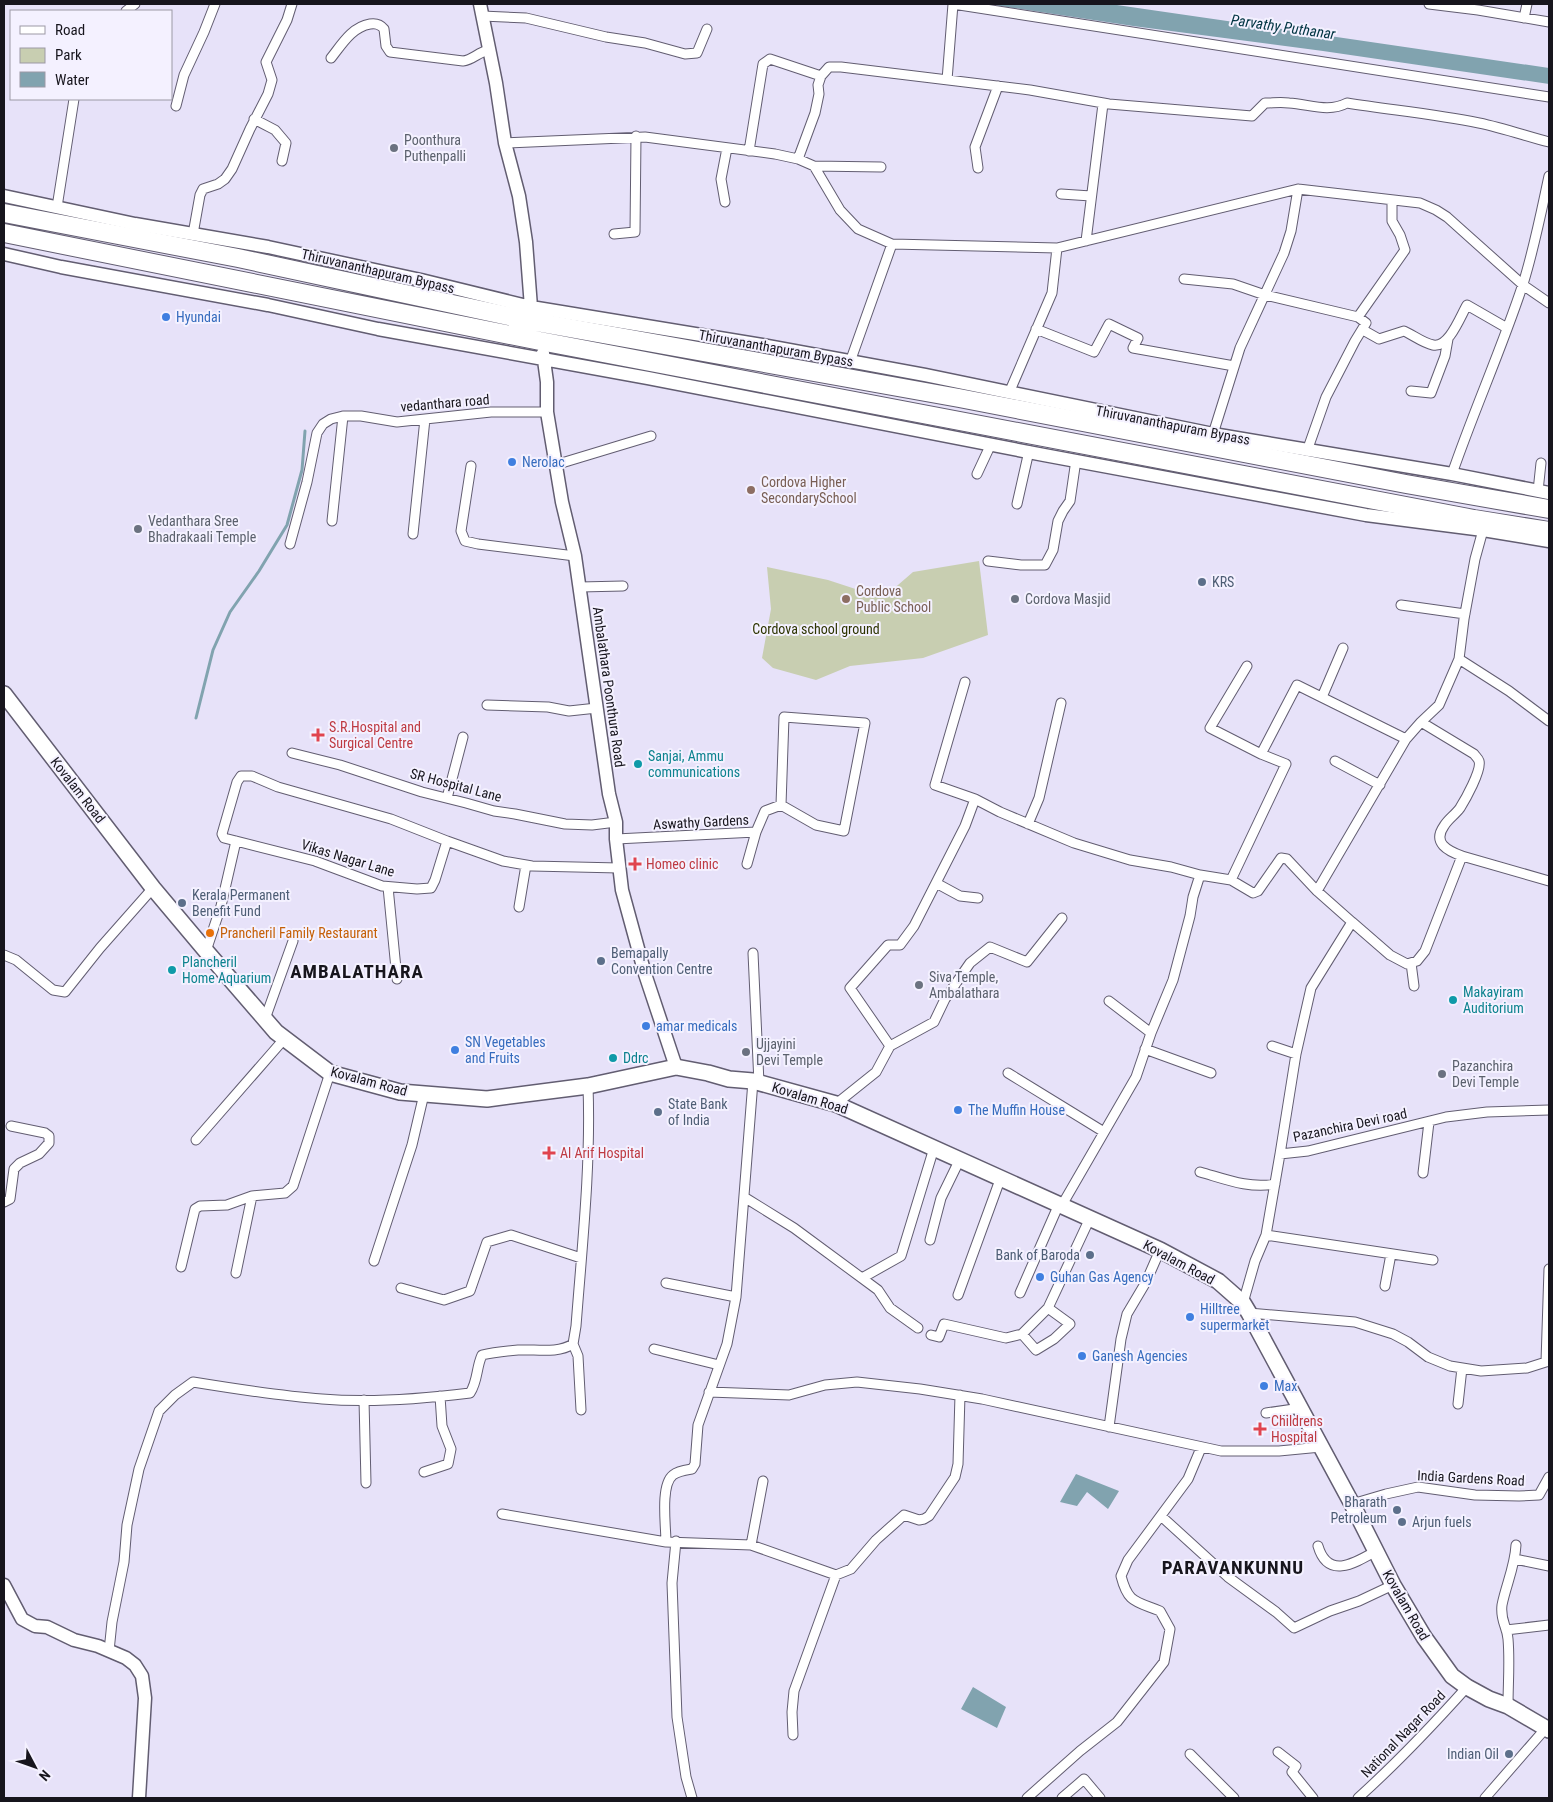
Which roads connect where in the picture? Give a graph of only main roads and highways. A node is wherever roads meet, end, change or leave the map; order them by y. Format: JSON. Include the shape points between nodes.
{"nodes":[{"id":1,"x":4,"y":213,"type":"edge"},
{"id":2,"x":4,"y":233,"type":"edge"},
{"id":3,"x":1549,"y":509,"type":"edge"},
{"id":4,"x":1549,"y":532,"type":"edge"},
{"id":5,"x":5,"y":698,"type":"edge"},
{"id":6,"x":1548,"y":1729,"type":"edge"}],
"edges":[{"from":1,"to":3,"type":"highway","name":"Thiruvananthapuram Bypass"},
{"from":2,"to":4,"type":"highway","via":[[540,341]]},
{"from":5,"to":6,"type":"main road","name":"Kovalam Road","via":[[153,888],[276,1032],[330,1073],[400,1092],[487,1099],[588,1086],[676,1067],[756,1082],[836,1104],[1160,1250],[1218,1281],[1246,1308],[1393,1584],[1424,1637],[1452,1676]]}]}
